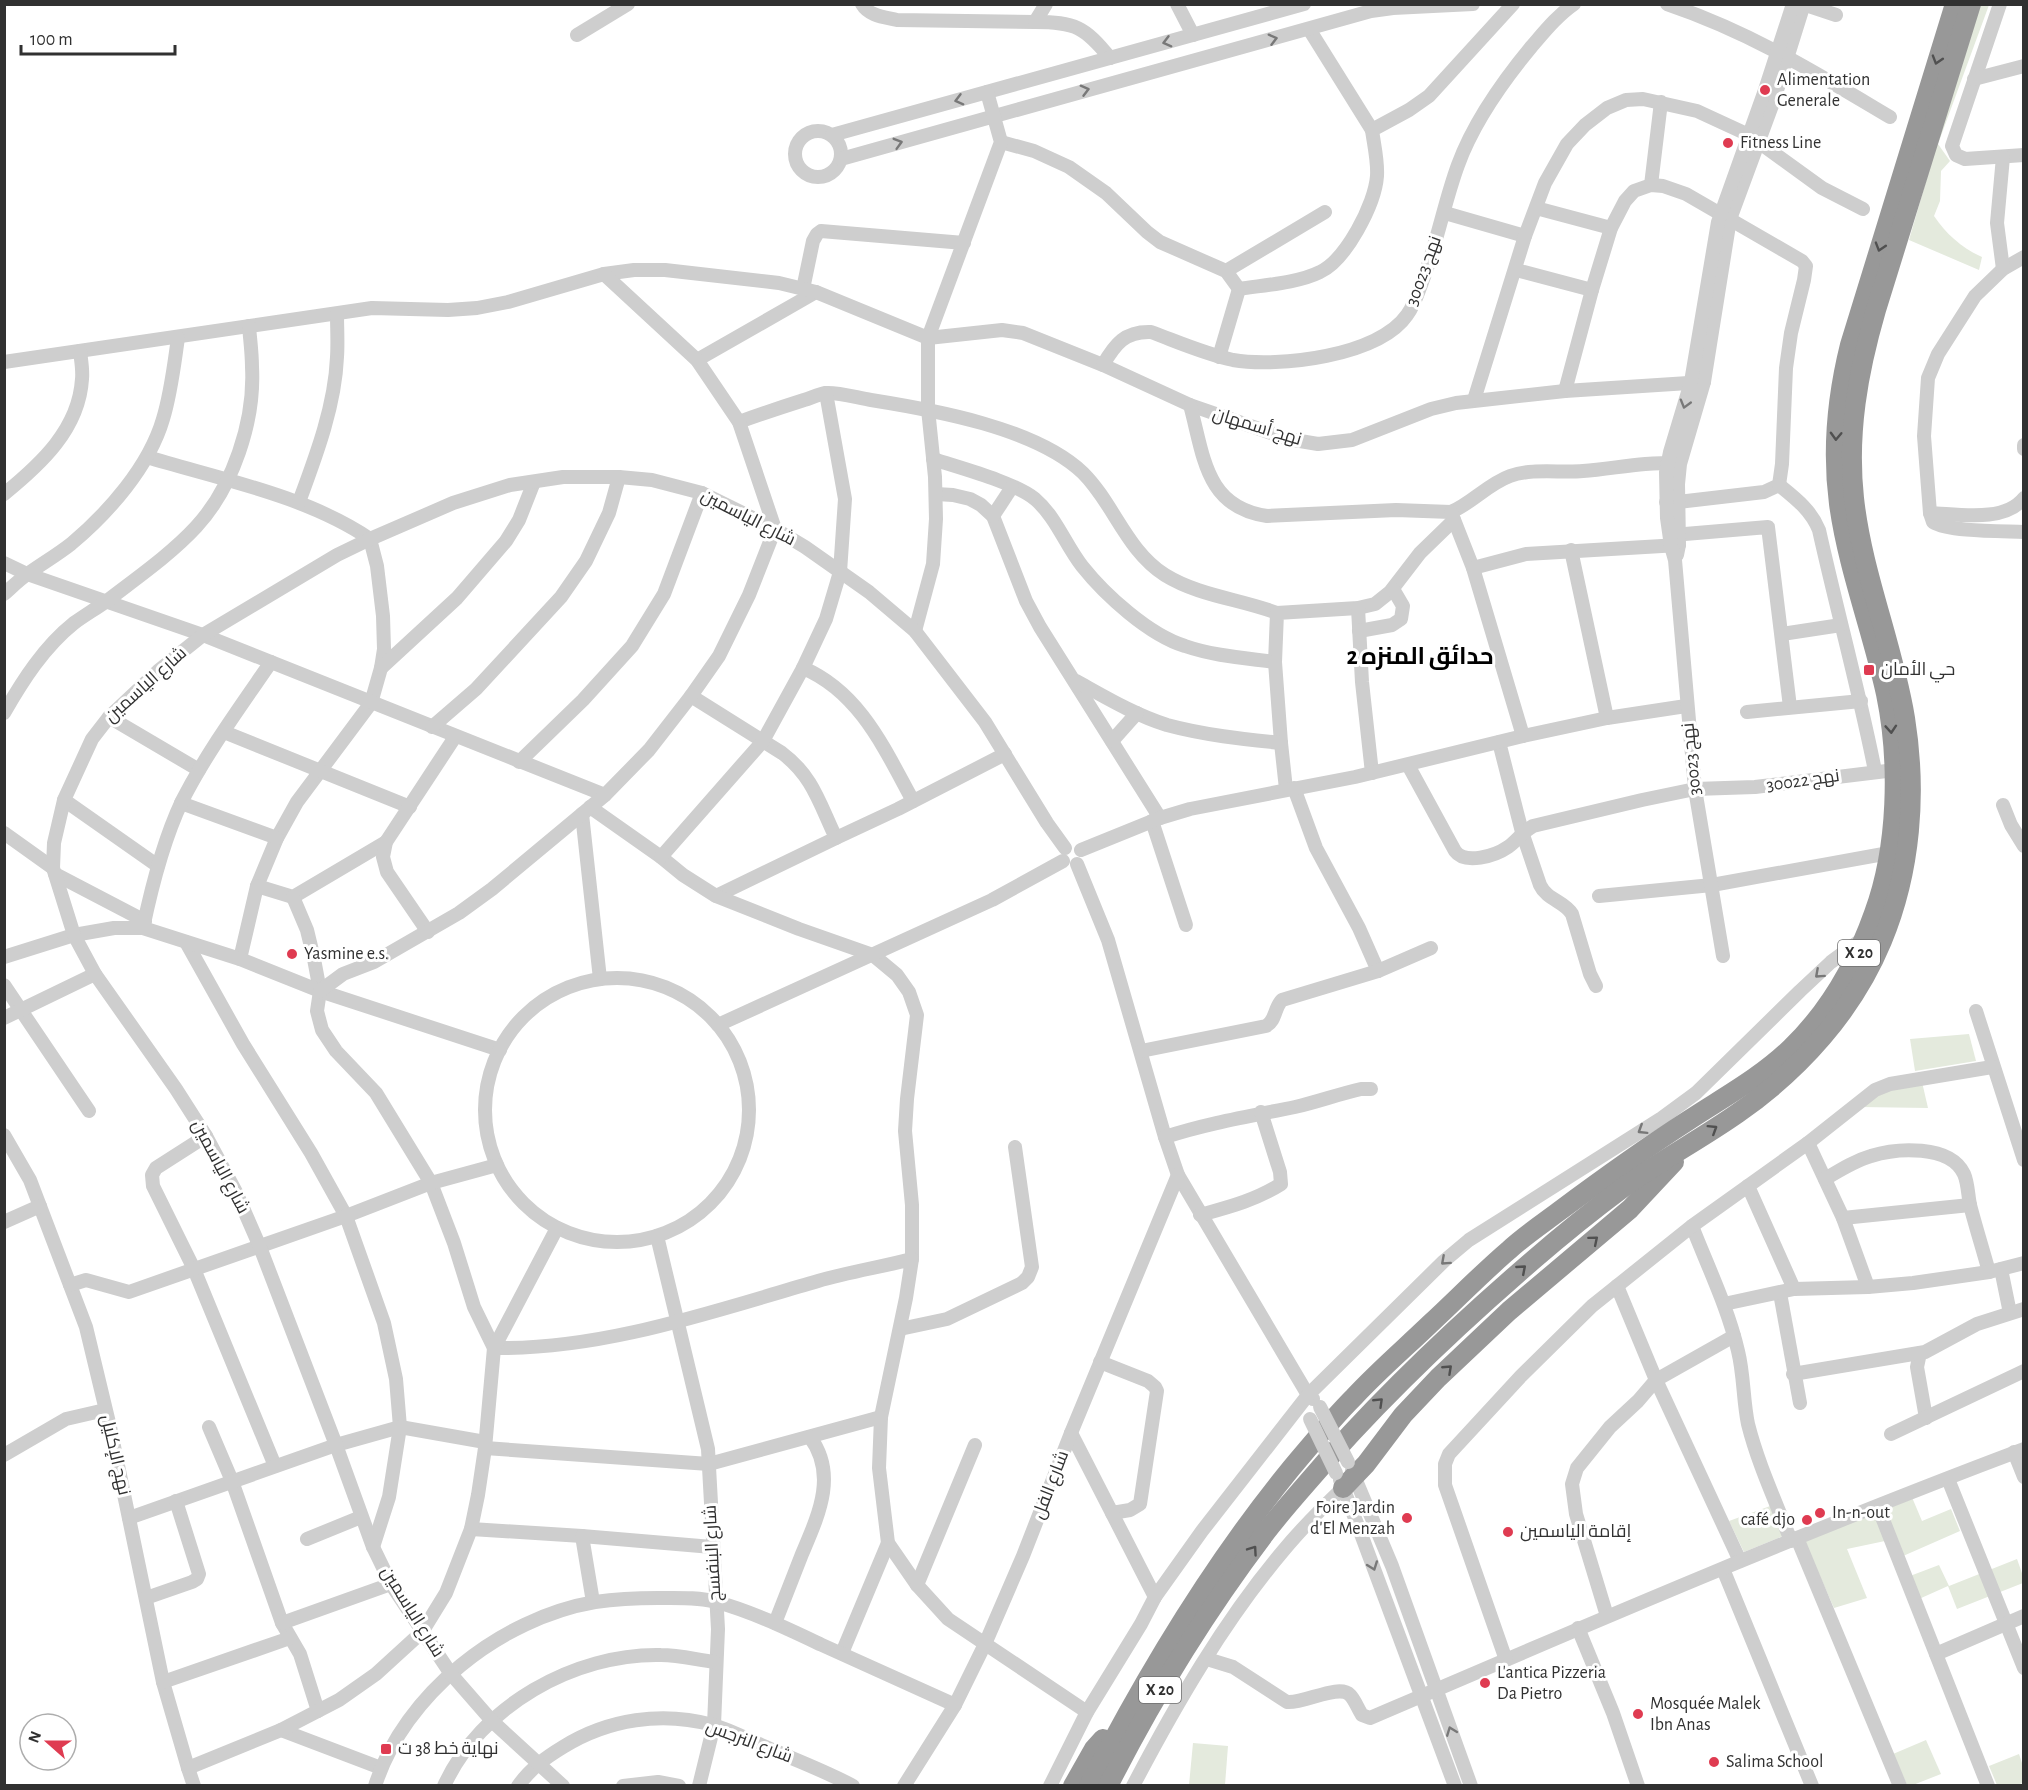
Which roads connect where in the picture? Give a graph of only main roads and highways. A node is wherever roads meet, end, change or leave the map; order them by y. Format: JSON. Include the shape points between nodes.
{"nodes":[{"id":1,"x":1955,"y":4,"type":"edge"},
{"id":2,"x":1971,"y":4,"type":"edge"},
{"id":3,"x":1893,"y":770,"type":"junction"},
{"id":4,"x":1688,"y":1144,"type":"junction"},
{"id":5,"x":1345,"y":1475,"type":"road end"},
{"id":6,"x":1214,"y":1605,"type":"junction"},
{"id":7,"x":1122,"y":1720,"type":"junction"},
{"id":8,"x":1073,"y":1785,"type":"edge"},
{"id":9,"x":1089,"y":1785,"type":"edge"},
{"id":10,"x":1108,"y":1785,"type":"edge"},
{"id":11,"x":1120,"y":1785,"type":"edge"}],
"edges":[{"from":1,"to":3,"type":"highway","number":"X 20","one_way":true,"via":[[1851,345],[1837,416],[1835,458],[1842,526],[1885,690]]},
{"from":2,"to":3,"type":"highway","number":"X 20","via":[[1873,320],[1853,417],[1851,456],[1859,531],[1903,708]]},
{"from":4,"to":3,"type":"highway","number":"X 20","one_way":true,"via":[[1738,1113],[1776,1083],[1824,1035],[1858,988],[1881,943],[1899,891],[1910,823],[1912,799]]},
{"from":3,"to":7,"type":"highway","number":"X 20","via":[[1893,823],[1883,886],[1857,957],[1812,1026],[1767,1070],[1611,1172],[1510,1248],[1354,1397],[1289,1471],[1248,1526],[1174,1634]]},
{"from":5,"to":4,"type":"highway","one_way":true,"via":[[1509,1311],[1630,1209]]},
{"from":6,"to":4,"type":"highway","number":"X 20","one_way":true,"via":[[1267,1530],[1369,1412],[1536,1258],[1623,1187]]},
{"from":6,"to":10,"type":"highway","number":"X 20","via":[[1148,1709]]},
{"from":6,"to":11,"type":"highway","via":[[1197,1651]]},
{"from":7,"to":8,"type":"highway","via":[[1094,1749]]},
{"from":7,"to":9,"type":"highway","number":"X 20"}]}
